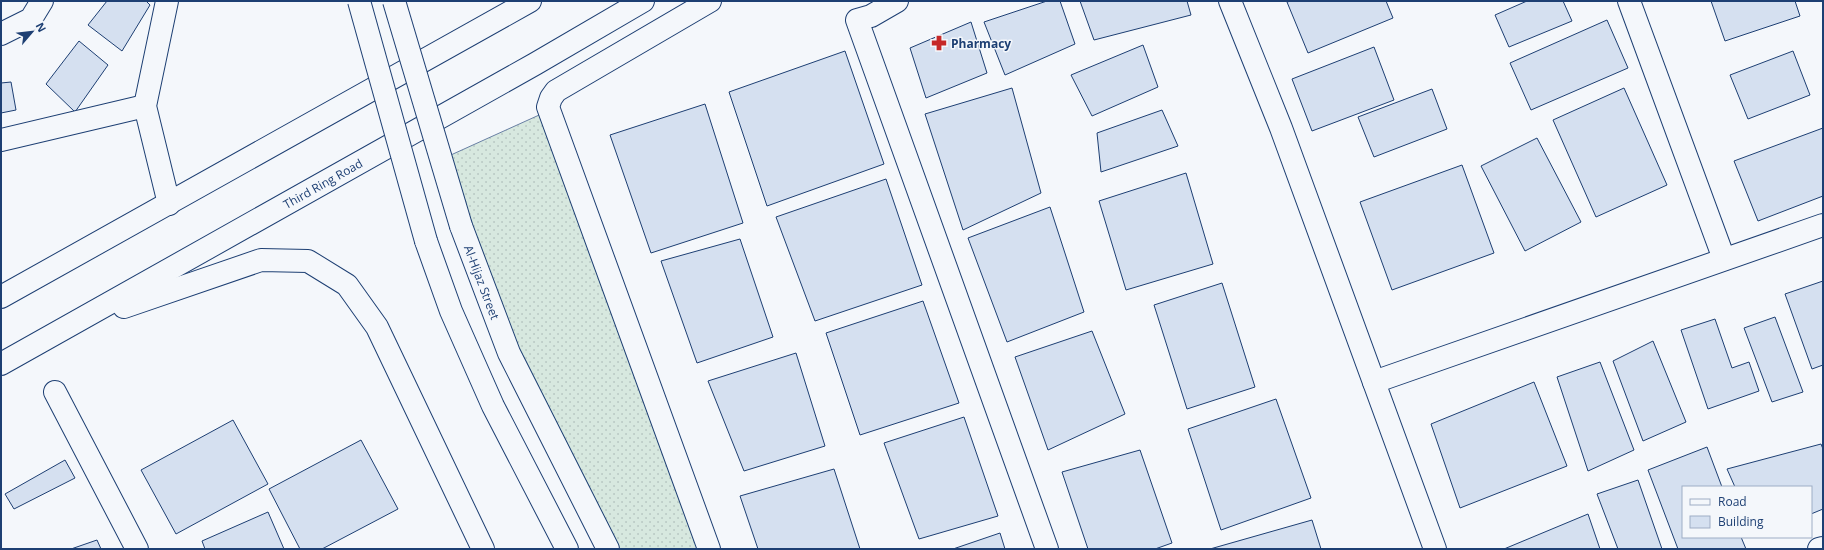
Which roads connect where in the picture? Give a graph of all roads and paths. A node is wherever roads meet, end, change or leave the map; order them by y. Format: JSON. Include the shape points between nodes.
{"nodes":[{"id":1,"x":42,"y":1,"type":"edge"},
{"id":2,"x":168,"y":1,"type":"edge"},
{"id":3,"x":359,"y":1,"type":"edge"},
{"id":4,"x":394,"y":1,"type":"edge"},
{"id":5,"x":530,"y":1,"type":"edge"},
{"id":6,"x":643,"y":1,"type":"edge"},
{"id":7,"x":710,"y":1,"type":"edge"},
{"id":8,"x":897,"y":1,"type":"edge"},
{"id":9,"x":1230,"y":1,"type":"edge"},
{"id":10,"x":1629,"y":1,"type":"edge"},
{"id":11,"x":1,"y":34,"type":"edge"},
{"id":12,"x":145,"y":106,"type":"junction"},
{"id":13,"x":1,"y":140,"type":"edge"},
{"id":14,"x":169,"y":204,"type":"junction"},
{"id":15,"x":1823,"y":225,"type":"edge"},
{"id":16,"x":1724,"y":259,"type":"junction"},
{"id":17,"x":1,"y":297,"type":"edge"},
{"id":18,"x":72,"y":325,"type":"junction"},
{"id":19,"x":1,"y":364,"type":"edge"},
{"id":20,"x":1374,"y":382,"type":"junction"},
{"id":21,"x":55,"y":392,"type":"dead end"},
{"id":22,"x":1823,"y":548,"type":"edge"},
{"id":23,"x":137,"y":549,"type":"edge"},
{"id":24,"x":483,"y":549,"type":"edge"},
{"id":25,"x":567,"y":549,"type":"edge"},
{"id":26,"x":608,"y":549,"type":"edge"},
{"id":27,"x":709,"y":549,"type":"edge"},
{"id":28,"x":1047,"y":549,"type":"edge"},
{"id":29,"x":1435,"y":549,"type":"edge"},
{"id":30,"x":1819,"y":549,"type":"edge"}],
"edges":[{"from":1,"to":11,"type":"main road","via":[[31,19]]},
{"from":2,"to":12,"type":"main road"},
{"from":3,"to":25,"type":"main road","bridge":true,"via":[[426,241],[451,311],[493,406]]},
{"from":4,"to":26,"type":"main road","name":"Al-Hijaz Street","bridge":true,"via":[[461,226],[509,353]]},
{"from":5,"to":14,"type":"main road"},
{"from":6,"to":18,"type":"main road","name":"Third Ring Road"},
{"from":7,"to":27,"type":"main road","via":[[556,91],[548,107]]},
{"from":8,"to":28,"type":"main road","via":[[871,16],[858,20]]},
{"from":9,"to":20,"type":"main road","via":[[1281,128]]},
{"from":10,"to":16,"type":"main road"},
{"from":12,"to":13,"type":"main road"},
{"from":12,"to":14,"type":"main road"},
{"from":14,"to":17,"type":"main road"},
{"from":15,"to":16,"type":"main road"},
{"from":16,"to":20,"type":"main road"},
{"from":18,"to":19,"type":"main road","name":"Third Ring Road"},
{"from":18,"to":24,"type":"main road","via":[[261,260],[308,261],[347,285],[377,327]]},
{"from":20,"to":29,"type":"main road"},
{"from":21,"to":23,"type":"main road"},
{"from":22,"to":30,"type":"main road"}]}
